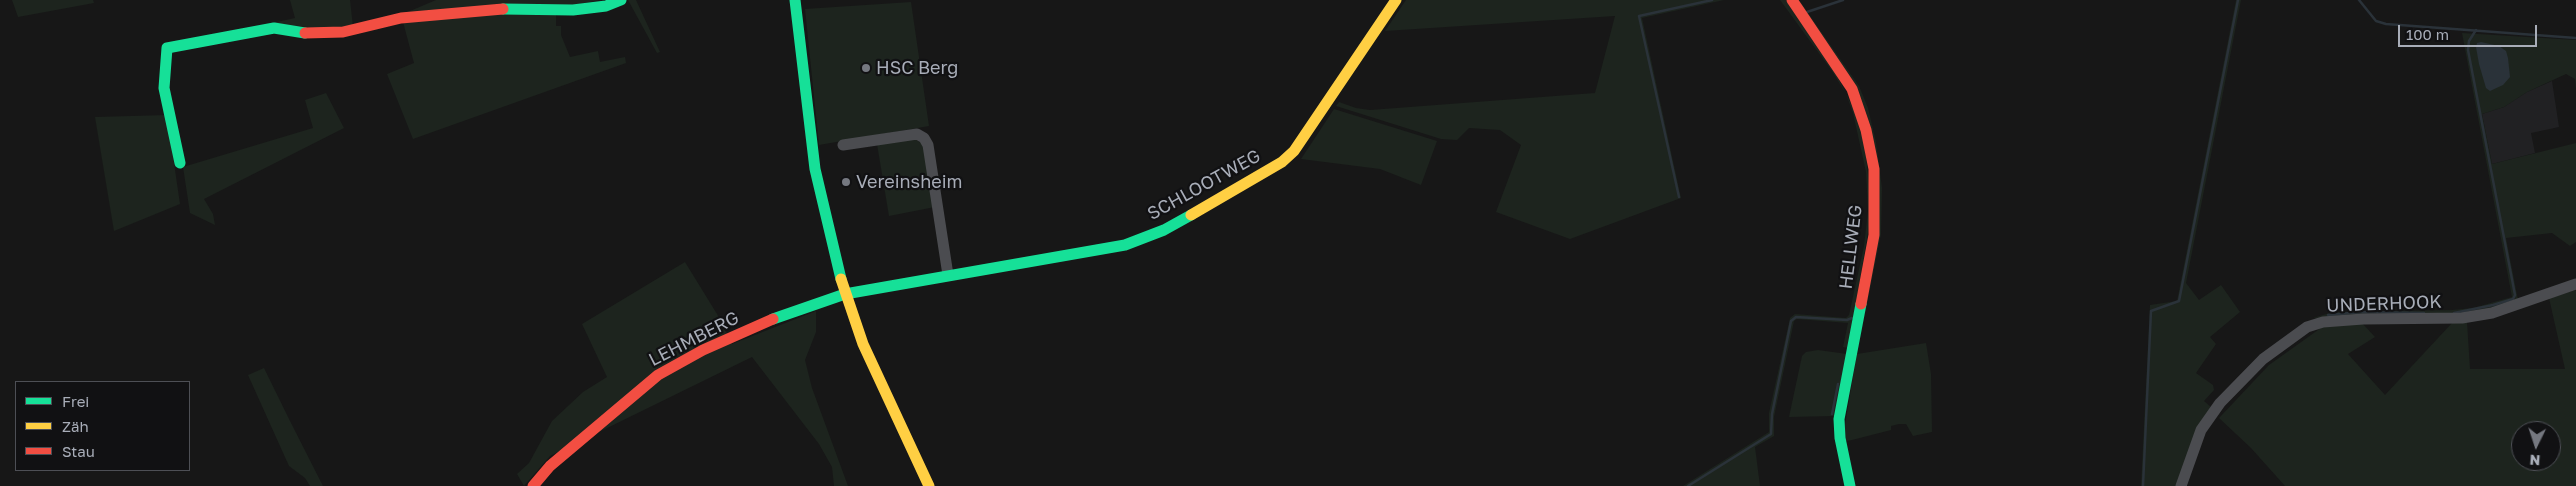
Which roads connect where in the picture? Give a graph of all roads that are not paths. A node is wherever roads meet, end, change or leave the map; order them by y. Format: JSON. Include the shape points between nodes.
{"nodes":[{"id":1,"x":621,"y":0,"type":"edge"},
{"id":2,"x":795,"y":0,"type":"edge"},
{"id":3,"x":1396,"y":0,"type":"edge"},
{"id":4,"x":1792,"y":0,"type":"edge"},
{"id":5,"x":843,"y":145,"type":"dead end"},
{"id":6,"x":180,"y":163,"type":"dead end"},
{"id":7,"x":948,"y":275,"type":"junction"},
{"id":8,"x":2576,"y":284,"type":"edge"},
{"id":9,"x":845,"y":294,"type":"junction"},
{"id":10,"x":533,"y":486,"type":"edge"},
{"id":11,"x":929,"y":486,"type":"edge"},
{"id":12,"x":1850,"y":486,"type":"edge"},
{"id":13,"x":2181,"y":486,"type":"edge"}],
"edges":[{"from":1,"to":6,"type":"street","via":[[606,6],[573,10],[511,8],[401,18],[343,32],[306,33],[274,28],[167,48],[164,88]]},
{"from":2,"to":9,"type":"street","via":[[815,169]]},
{"from":3,"to":7,"type":"street","name":"SCHLOOTWEG","via":[[1307,134],[1282,162],[1164,230],[1125,245]]},
{"from":4,"to":12,"type":"street","name":"HELLWEG","via":[[1852,89],[1866,130],[1874,169],[1874,235],[1839,419]]},
{"from":5,"to":7,"type":"street","via":[[917,134],[924,138],[928,145]]},
{"from":7,"to":9,"type":"street","name":"SCHLOOTWEG"},
{"from":8,"to":13,"type":"street","name":"UNDERHOOK","via":[[2492,312],[2462,318],[2363,319],[2323,322],[2307,327],[2263,359],[2220,402],[2202,430]]},
{"from":9,"to":10,"type":"street","name":"LEHMBERG","via":[[792,311],[712,346],[658,375],[550,466]]},
{"from":9,"to":11,"type":"street","via":[[883,390]]}]}
